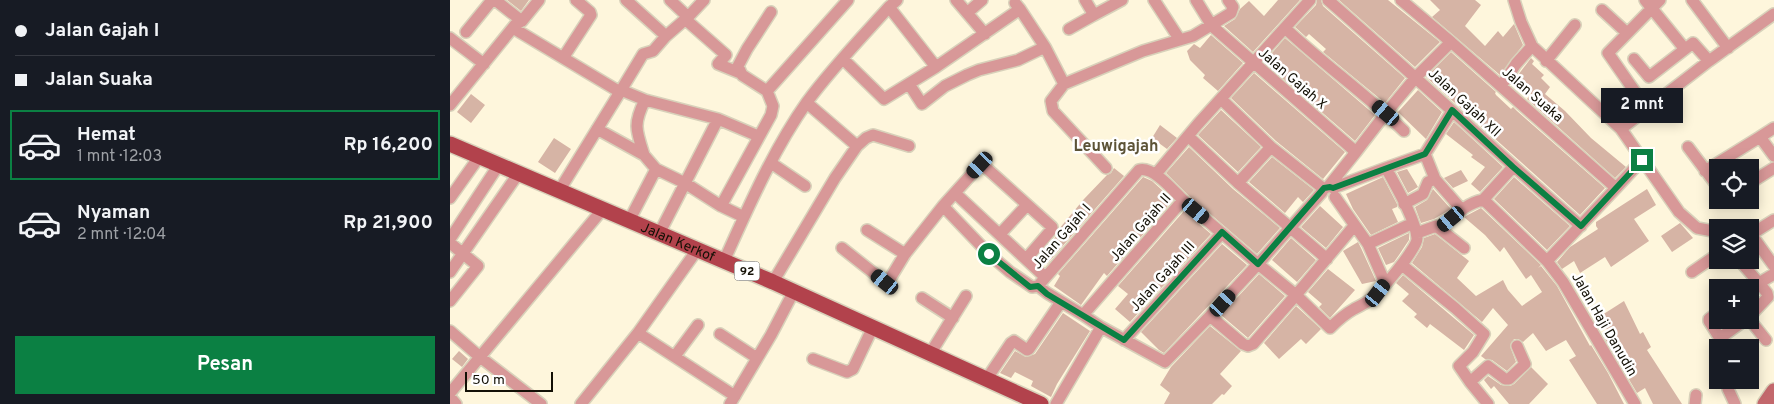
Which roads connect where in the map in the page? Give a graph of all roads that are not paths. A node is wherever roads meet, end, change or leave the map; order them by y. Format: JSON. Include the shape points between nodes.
{"nodes":[{"id":1,"x":494,"y":0,"type":"edge"},
{"id":2,"x":539,"y":0,"type":"edge"},
{"id":3,"x":576,"y":0,"type":"edge"},
{"id":4,"x":626,"y":0,"type":"edge"},
{"id":5,"x":670,"y":0,"type":"edge"},
{"id":6,"x":704,"y":0,"type":"edge"},
{"id":7,"x":848,"y":0,"type":"edge"},
{"id":8,"x":956,"y":0,"type":"edge"},
{"id":9,"x":982,"y":0,"type":"edge"},
{"id":10,"x":1085,"y":0,"type":"edge"},
{"id":11,"x":1122,"y":0,"type":"edge"},
{"id":12,"x":1154,"y":0,"type":"edge"},
{"id":13,"x":1196,"y":0,"type":"edge"},
{"id":14,"x":1228,"y":0,"type":"edge"},
{"id":15,"x":1310,"y":0,"type":"edge"},
{"id":16,"x":1328,"y":0,"type":"edge"},
{"id":17,"x":1400,"y":0,"type":"edge"},
{"id":18,"x":1514,"y":0,"type":"edge"},
{"id":19,"x":1660,"y":0,"type":"edge"},
{"id":20,"x":1692,"y":0,"type":"edge"},
{"id":21,"x":893,"y":3,"type":"edge"},
{"id":22,"x":1648,"y":4,"type":"edge"},
{"id":23,"x":1602,"y":10,"type":"dead end"},
{"id":24,"x":771,"y":12,"type":"dead end"},
{"id":25,"x":967,"y":13,"type":"junction"},
{"id":26,"x":1774,"y":14,"type":"edge"},
{"id":27,"x":1094,"y":15,"type":"junction"},
{"id":28,"x":687,"y":18,"type":"junction"},
{"id":29,"x":517,"y":24,"type":"junction"},
{"id":30,"x":1575,"y":25,"type":"dead end"},
{"id":31,"x":1212,"y":26,"type":"junction"},
{"id":32,"x":1285,"y":28,"type":"junction"},
{"id":33,"x":1069,"y":29,"type":"dead end"},
{"id":34,"x":466,"y":32,"type":"dead end"},
{"id":35,"x":1628,"y":33,"type":"junction"},
{"id":36,"x":984,"y":34,"type":"junction"},
{"id":37,"x":666,"y":36,"type":"junction"},
{"id":38,"x":450,"y":38,"type":"edge"},
{"id":39,"x":1180,"y":40,"type":"junction"},
{"id":40,"x":1451,"y":42,"type":"junction"},
{"id":41,"x":1532,"y":46,"type":"junction"},
{"id":42,"x":1044,"y":47,"type":"junction"},
{"id":43,"x":1684,"y":48,"type":"junction"},
{"id":44,"x":1728,"y":48,"type":"junction"},
{"id":45,"x":564,"y":58,"type":"junction"},
{"id":46,"x":843,"y":59,"type":"junction"},
{"id":47,"x":1634,"y":59,"type":"dead end"},
{"id":48,"x":1546,"y":61,"type":"junction"},
{"id":49,"x":1709,"y":61,"type":"junction"},
{"id":50,"x":484,"y":64,"type":"junction"},
{"id":51,"x":1254,"y":64,"type":"junction"},
{"id":52,"x":936,"y":67,"type":"junction"},
{"id":53,"x":740,"y":74,"type":"junction"},
{"id":54,"x":1416,"y":77,"type":"junction"},
{"id":55,"x":1649,"y":77,"type":"junction"},
{"id":56,"x":909,"y":84,"type":"junction"},
{"id":57,"x":1064,"y":84,"type":"junction"},
{"id":58,"x":1501,"y":86,"type":"junction"},
{"id":59,"x":1632,"y":89,"type":"junction"},
{"id":60,"x":620,"y":91,"type":"junction"},
{"id":61,"x":767,"y":91,"type":"junction"},
{"id":62,"x":1221,"y":99,"type":"junction"},
{"id":63,"x":645,"y":100,"type":"junction"},
{"id":64,"x":807,"y":102,"type":"junction"},
{"id":65,"x":450,"y":105,"type":"edge"},
{"id":66,"x":1452,"y":110,"type":"junction"},
{"id":67,"x":1647,"y":110,"type":"junction"},
{"id":68,"x":1386,"y":113,"type":"junction"},
{"id":69,"x":718,"y":119,"type":"junction"},
{"id":70,"x":1774,"y":128,"type":"edge"},
{"id":71,"x":597,"y":129,"type":"junction"},
{"id":72,"x":1621,"y":129,"type":"junction"},
{"id":73,"x":1404,"y":131,"type":"dead end"},
{"id":74,"x":758,"y":136,"type":"junction"},
{"id":75,"x":1188,"y":136,"type":"junction"},
{"id":76,"x":1760,"y":137,"type":"junction"},
{"id":77,"x":450,"y":144,"type":"edge"},
{"id":78,"x":857,"y":146,"type":"junction"},
{"id":79,"x":909,"y":146,"type":"dead end"},
{"id":80,"x":1270,"y":147,"type":"junction"},
{"id":81,"x":1688,"y":147,"type":"dead end"},
{"id":82,"x":1356,"y":152,"type":"junction"},
{"id":83,"x":1425,"y":154,"type":"junction"},
{"id":84,"x":644,"y":155,"type":"junction"},
{"id":85,"x":1774,"y":156,"type":"edge"},
{"id":86,"x":479,"y":157,"type":"junction"},
{"id":87,"x":1642,"y":160,"type":"junction"},
{"id":88,"x":771,"y":163,"type":"junction"},
{"id":89,"x":498,"y":166,"type":"junction"},
{"id":90,"x":1513,"y":167,"type":"junction"},
{"id":91,"x":1106,"y":168,"type":"dead end"},
{"id":92,"x":1386,"y":168,"type":"junction"},
{"id":93,"x":1774,"y":168,"type":"edge"},
{"id":94,"x":656,"y":169,"type":"junction"},
{"id":95,"x":1705,"y":171,"type":"junction"},
{"id":96,"x":518,"y":174,"type":"junction"},
{"id":97,"x":1156,"y":174,"type":"junction"},
{"id":98,"x":1709,"y":176,"type":"edge"},
{"id":99,"x":1759,"y":177,"type":"edge"},
{"id":100,"x":1435,"y":180,"type":"junction"},
{"id":101,"x":685,"y":183,"type":"junction"},
{"id":102,"x":1238,"y":183,"type":"junction"},
{"id":103,"x":805,"y":186,"type":"dead end"},
{"id":104,"x":1616,"y":188,"type":"junction"},
{"id":105,"x":1329,"y":190,"type":"junction"},
{"id":106,"x":559,"y":191,"type":"junction"},
{"id":107,"x":955,"y":193,"type":"junction"},
{"id":108,"x":450,"y":198,"type":"edge"},
{"id":109,"x":1183,"y":200,"type":"junction"},
{"id":110,"x":1483,"y":200,"type":"junction"},
{"id":111,"x":1404,"y":204,"type":"junction"},
{"id":112,"x":1027,"y":205,"type":"junction"},
{"id":113,"x":721,"y":206,"type":"junction"},
{"id":114,"x":942,"y":206,"type":"junction"},
{"id":115,"x":602,"y":210,"type":"junction"},
{"id":116,"x":1462,"y":210,"type":"junction"},
{"id":117,"x":744,"y":218,"type":"junction"},
{"id":118,"x":1774,"y":220,"type":"edge"},
{"id":119,"x":629,"y":221,"type":"junction"},
{"id":120,"x":1354,"y":226,"type":"junction"},
{"id":121,"x":1581,"y":226,"type":"junction"},
{"id":122,"x":1289,"y":228,"type":"junction"},
{"id":123,"x":1415,"y":228,"type":"junction"},
{"id":124,"x":1440,"y":228,"type":"junction"},
{"id":125,"x":1759,"y":229,"type":"edge"},
{"id":126,"x":867,"y":230,"type":"dead end"},
{"id":127,"x":1709,"y":230,"type":"edge"},
{"id":128,"x":1222,"y":232,"type":"junction"},
{"id":129,"x":658,"y":234,"type":"junction"},
{"id":130,"x":1000,"y":234,"type":"junction"},
{"id":131,"x":450,"y":241,"type":"edge"},
{"id":132,"x":1368,"y":244,"type":"junction"},
{"id":133,"x":1759,"y":247,"type":"edge"},
{"id":134,"x":842,"y":248,"type":"dead end"},
{"id":135,"x":1464,"y":248,"type":"dead end"},
{"id":136,"x":698,"y":250,"type":"junction"},
{"id":137,"x":464,"y":253,"type":"junction"},
{"id":138,"x":905,"y":254,"type":"junction"},
{"id":139,"x":1026,"y":259,"type":"junction"},
{"id":140,"x":1327,"y":259,"type":"junction"},
{"id":141,"x":1709,"y":260,"type":"edge"},
{"id":142,"x":1547,"y":261,"type":"junction"},
{"id":143,"x":724,"y":262,"type":"junction"},
{"id":144,"x":1258,"y":264,"type":"junction"},
{"id":145,"x":1402,"y":265,"type":"junction"},
{"id":146,"x":1774,"y":266,"type":"edge"},
{"id":147,"x":1747,"y":269,"type":"edge"},
{"id":148,"x":450,"y":272,"type":"edge"},
{"id":149,"x":1692,"y":272,"type":"dead end"},
{"id":150,"x":1774,"y":274,"type":"edge"},
{"id":151,"x":1756,"y":279,"type":"edge"},
{"id":152,"x":1041,"y":281,"type":"junction"},
{"id":153,"x":773,"y":282,"type":"junction"},
{"id":154,"x":1385,"y":283,"type":"junction"},
{"id":155,"x":1759,"y":283,"type":"joint"},
{"id":156,"x":794,"y":291,"type":"junction"},
{"id":157,"x":1296,"y":295,"type":"junction"},
{"id":158,"x":966,"y":296,"type":"dead end"},
{"id":159,"x":922,"y":298,"type":"dead end"},
{"id":160,"x":450,"y":301,"type":"edge"},
{"id":161,"x":1061,"y":302,"type":"junction"},
{"id":162,"x":1759,"y":306,"type":"edge"},
{"id":163,"x":1083,"y":315,"type":"junction"},
{"id":164,"x":1210,"y":316,"type":"junction"},
{"id":165,"x":953,"y":318,"type":"junction"},
{"id":166,"x":698,"y":325,"type":"dead end"},
{"id":167,"x":873,"y":327,"type":"junction"},
{"id":168,"x":1101,"y":327,"type":"junction"},
{"id":169,"x":1736,"y":329,"type":"edge"},
{"id":170,"x":1757,"y":329,"type":"edge"},
{"id":171,"x":450,"y":331,"type":"edge"},
{"id":172,"x":638,"y":332,"type":"junction"},
{"id":173,"x":720,"y":334,"type":"dead end"},
{"id":174,"x":1727,"y":339,"type":"edge"},
{"id":175,"x":1124,"y":340,"type":"junction"},
{"id":176,"x":1766,"y":340,"type":"dead end"},
{"id":177,"x":1517,"y":346,"type":"dead end"},
{"id":178,"x":1473,"y":352,"type":"junction"},
{"id":179,"x":930,"y":354,"type":"junction"},
{"id":180,"x":675,"y":356,"type":"junction"},
{"id":181,"x":480,"y":357,"type":"junction"},
{"id":182,"x":757,"y":358,"type":"junction"},
{"id":183,"x":814,"y":359,"type":"dead end"},
{"id":184,"x":1488,"y":366,"type":"junction"},
{"id":185,"x":986,"y":380,"type":"junction"},
{"id":186,"x":1470,"y":382,"type":"junction"},
{"id":187,"x":1728,"y":389,"type":"edge"},
{"id":188,"x":1774,"y":391,"type":"edge"},
{"id":189,"x":450,"y":393,"type":"edge"},
{"id":190,"x":450,"y":397,"type":"edge"},
{"id":191,"x":732,"y":400,"type":"edge"},
{"id":192,"x":456,"y":404,"type":"edge"},
{"id":193,"x":541,"y":404,"type":"edge"},
{"id":194,"x":581,"y":404,"type":"edge"},
{"id":195,"x":1041,"y":404,"type":"edge"},
{"id":196,"x":1056,"y":404,"type":"edge"},
{"id":197,"x":1488,"y":404,"type":"edge"},
{"id":198,"x":1635,"y":404,"type":"edge"},
{"id":199,"x":1735,"y":404,"type":"edge"},
{"id":200,"x":1765,"y":404,"type":"edge"}],
"edges":[{"from":1,"to":29,"type":"street"},
{"from":1,"to":34,"type":"street"},
{"from":2,"to":29,"type":"street"},
{"from":3,"to":45,"type":"street","via":[[591,15]]},
{"from":4,"to":37,"type":"street"},
{"from":5,"to":28,"type":"street"},
{"from":6,"to":28,"type":"street"},
{"from":7,"to":61,"type":"street"},
{"from":8,"to":25,"type":"street"},
{"from":9,"to":25,"type":"street"},
{"from":10,"to":27,"type":"street"},
{"from":11,"to":27,"type":"street"},
{"from":12,"to":39,"type":"street"},
{"from":13,"to":31,"type":"street","name":"Jalan Gajah X"},
{"from":14,"to":31,"type":"street","via":[[1233,7],[1231,13]]},
{"from":15,"to":32,"type":"street"},
{"from":16,"to":54,"type":"street","name":"Jalan Gajah XII"},
{"from":17,"to":40,"type":"street","name":"Jalan Suaka"},
{"from":18,"to":41,"type":"street"},
{"from":19,"to":22,"type":"street"},
{"from":20,"to":44,"type":"street"},
{"from":21,"to":46,"type":"street"},
{"from":21,"to":52,"type":"street"},
{"from":22,"to":35,"type":"street"},
{"from":22,"to":43,"type":"street"},
{"from":23,"to":35,"type":"street"},
{"from":24,"to":53,"type":"street","via":[[739,61]]},
{"from":25,"to":36,"type":"street"},
{"from":26,"to":44,"type":"street"},
{"from":27,"to":33,"type":"street"},
{"from":28,"to":37,"type":"street"},
{"from":28,"to":53,"type":"street","via":[[726,55],[718,64]]},
{"from":29,"to":45,"type":"street"},
{"from":29,"to":50,"type":"street"},
{"from":30,"to":48,"type":"street"},
{"from":31,"to":39,"type":"street"},
{"from":31,"to":51,"type":"street","name":"Jalan Gajah X"},
{"from":32,"to":51,"type":"street"},
{"from":32,"to":68,"type":"street"},
{"from":35,"to":59,"type":"street","via":[[1608,55]]},
{"from":36,"to":42,"type":"street","via":[[1017,6]]},
{"from":36,"to":52,"type":"street"},
{"from":37,"to":60,"type":"street","via":[[653,51],[643,54]]},
{"from":38,"to":50,"type":"street"},
{"from":39,"to":57,"type":"street","via":[[1143,51]]},
{"from":40,"to":54,"type":"street"},
{"from":40,"to":58,"type":"street","name":"Jalan Suaka"},
{"from":41,"to":48,"type":"street"},
{"from":41,"to":58,"type":"street"},
{"from":42,"to":56,"type":"street","via":[[1018,60],[967,75],[945,86],[922,104]]},
{"from":42,"to":57,"type":"street"},
{"from":43,"to":49,"type":"street","via":[[1693,43]]},
{"from":43,"to":55,"type":"street"},
{"from":44,"to":49,"type":"street"},
{"from":45,"to":60,"type":"street"},
{"from":46,"to":56,"type":"street","via":[[884,99]]},
{"from":46,"to":64,"type":"street"},
{"from":47,"to":55,"type":"street"},
{"from":48,"to":72,"type":"street"},
{"from":49,"to":67,"type":"street"},
{"from":50,"to":65,"type":"street"},
{"from":51,"to":62,"type":"street"},
{"from":51,"to":82,"type":"street","name":"Jalan Gajah X"},
{"from":52,"to":56,"type":"street"},
{"from":53,"to":61,"type":"street"},
{"from":54,"to":66,"type":"street","name":"Jalan Gajah XII"},
{"from":54,"to":68,"type":"street"},
{"from":55,"to":59,"type":"street"},
{"from":57,"to":91,"type":"street","via":[[1050,106]]},
{"from":58,"to":104,"type":"street","name":"Jalan Suaka"},
{"from":59,"to":67,"type":"street"},
{"from":60,"to":63,"type":"street"},
{"from":60,"to":71,"type":"street"},
{"from":61,"to":74,"type":"street","via":[[773,106]]},
{"from":62,"to":75,"type":"street"},
{"from":62,"to":80,"type":"street"},
{"from":63,"to":69,"type":"street"},
{"from":63,"to":84,"type":"street","via":[[637,115],[637,133]]},
{"from":64,"to":78,"type":"street"},
{"from":64,"to":88,"type":"street"},
{"from":66,"to":83,"type":"street"},
{"from":66,"to":90,"type":"street","name":"Jalan Gajah XII"},
{"from":67,"to":72,"type":"street"},
{"from":68,"to":73,"type":"street"},
{"from":68,"to":82,"type":"street"},
{"from":69,"to":74,"type":"street"},
{"from":69,"to":101,"type":"street"},
{"from":70,"to":76,"type":"street"},
{"from":71,"to":84,"type":"street"},
{"from":71,"to":106,"type":"street"},
{"from":72,"to":87,"type":"street"},
{"from":74,"to":113,"type":"street"},
{"from":75,"to":97,"type":"street"},
{"from":75,"to":102,"type":"street"},
{"from":76,"to":85,"type":"street"},
{"from":76,"to":95,"type":"street"},
{"from":77,"to":86,"type":"main road","name":"Jalan Kerkof","number":"92"},
{"from":78,"to":79,"type":"street","via":[[873,136]]},
{"from":78,"to":153,"type":"street"},
{"from":80,"to":102,"type":"street"},
{"from":80,"to":105,"type":"street"},
{"from":81,"to":95,"type":"street"},
{"from":82,"to":105,"type":"street"},
{"from":83,"to":92,"type":"street"},
{"from":83,"to":100,"type":"street"},
{"from":84,"to":94,"type":"street"},
{"from":86,"to":89,"type":"main road","name":"Jalan Kerkof","number":"92"},
{"from":86,"to":108,"type":"street"},
{"from":87,"to":104,"type":"street"},
{"from":87,"to":127,"type":"street","via":[[1679,212],[1697,228]]},
{"from":88,"to":103,"type":"street"},
{"from":88,"to":117,"type":"street"},
{"from":89,"to":96,"type":"main road","name":"Jalan Kerkof","number":"92"},
{"from":89,"to":131,"type":"street"},
{"from":90,"to":110,"type":"street"},
{"from":90,"to":121,"type":"street","name":"Jalan Gajah XII"},
{"from":92,"to":105,"type":"street"},
{"from":92,"to":111,"type":"street"},
{"from":93,"to":99,"type":"street"},
{"from":94,"to":101,"type":"street"},
{"from":94,"to":119,"type":"street"},
{"from":95,"to":98,"type":"street"},
{"from":96,"to":106,"type":"main road","name":"Jalan Kerkof","number":"92"},
{"from":96,"to":137,"type":"street"},
{"from":97,"to":109,"type":"street"},
{"from":97,"to":152,"type":"street","name":"Jalan Gajah I","via":[[1139,170]]},
{"from":100,"to":111,"type":"street","via":[[1428,182],[1423,194]]},
{"from":100,"to":116,"type":"street"},
{"from":101,"to":113,"type":"street"},
{"from":101,"to":129,"type":"street"},
{"from":102,"to":122,"type":"street"},
{"from":104,"to":121,"type":"street"},
{"from":105,"to":120,"type":"street"},
{"from":105,"to":122,"type":"street"},
{"from":106,"to":115,"type":"main road","name":"Jalan Kerkof","number":"92"},
{"from":107,"to":112,"type":"street","via":[[983,165]]},
{"from":107,"to":114,"type":"street"},
{"from":107,"to":130,"type":"street"},
{"from":109,"to":128,"type":"street","name":"Jalan Gajah II"},
{"from":109,"to":163,"type":"street","name":"Jalan Gajah II"},
{"from":110,"to":116,"type":"street"},
{"from":110,"to":142,"type":"street","name":"Jalan Haji Danudin"},
{"from":111,"to":123,"type":"street"},
{"from":112,"to":130,"type":"street"},
{"from":112,"to":139,"type":"street","via":[[1051,224],[1052,229]]},
{"from":113,"to":117,"type":"street"},
{"from":114,"to":138,"type":"street"},
{"from":114,"to":152,"type":"street","name":"Jalan Gajah I","via":[[1010,272],[1030,287]]},
{"from":115,"to":119,"type":"main road","name":"Jalan Kerkof","number":"92"},
{"from":115,"to":181,"type":"street"},
{"from":116,"to":124,"type":"street"},
{"from":117,"to":143,"type":"street"},
{"from":118,"to":125,"type":"street"},
{"from":119,"to":129,"type":"main road","name":"Jalan Kerkof","number":"92"},
{"from":120,"to":132,"type":"street"},
{"from":120,"to":140,"type":"street"},
{"from":121,"to":142,"type":"street"},
{"from":122,"to":140,"type":"street"},
{"from":122,"to":144,"type":"street"},
{"from":123,"to":124,"type":"street"},
{"from":123,"to":132,"type":"street"},
{"from":123,"to":145,"type":"street","via":[[1416,244]]},
{"from":124,"to":135,"type":"street"},
{"from":126,"to":138,"type":"street"},
{"from":128,"to":144,"type":"street","name":"Jalan Gajah II"},
{"from":128,"to":175,"type":"street","name":"Jalan Gajah III"},
{"from":129,"to":136,"type":"main road","name":"Jalan Kerkof","number":"92"},
{"from":130,"to":139,"type":"street"},
{"from":131,"to":137,"type":"street"},
{"from":132,"to":154,"type":"street"},
{"from":133,"to":146,"type":"street"},
{"from":134,"to":138,"type":"street","via":[[885,282],[891,279]]},
{"from":136,"to":143,"type":"main road","name":"Jalan Kerkof","number":"92"},
{"from":136,"to":172,"type":"street"},
{"from":137,"to":148,"type":"street"},
{"from":137,"to":160,"type":"street","via":[[478,266]]},
{"from":139,"to":152,"type":"street"},
{"from":140,"to":157,"type":"street"},
{"from":141,"to":149,"type":"street"},
{"from":142,"to":198,"type":"street","name":"Jalan Haji Danudin","via":[[1564,282]]},
{"from":143,"to":153,"type":"main road","name":"Jalan Kerkof","number":"92"},
{"from":144,"to":157,"type":"street","name":"Jalan Gajah II"},
{"from":144,"to":164,"type":"street"},
{"from":145,"to":154,"type":"street"},
{"from":145,"to":178,"type":"street","via":[[1483,332],[1484,336]]},
{"from":147,"to":151,"type":"street"},
{"from":150,"to":155,"type":"street"},
{"from":152,"to":161,"type":"street"},
{"from":153,"to":156,"type":"main road","name":"Jalan Kerkof","number":"92"},
{"from":154,"to":157,"type":"street","name":"Jalan Gajah II","via":[[1373,298],[1330,328]]},
{"from":155,"to":162,"type":"street","via":[[1768,297]]},
{"from":156,"to":167,"type":"main road","name":"Jalan Kerkof","number":"92"},
{"from":156,"to":182,"type":"street"},
{"from":157,"to":164,"type":"street","via":[[1248,346]]},
{"from":158,"to":165,"type":"street"},
{"from":159,"to":165,"type":"street"},
{"from":161,"to":163,"type":"street"},
{"from":161,"to":185,"type":"street","via":[[1029,349],[1013,342]]},
{"from":163,"to":168,"type":"street"},
{"from":164,"to":175,"type":"street","via":[[1165,362]]},
{"from":165,"to":179,"type":"street"},
{"from":166,"to":180,"type":"street"},
{"from":167,"to":179,"type":"main road","name":"Jalan Kerkof","number":"92"},
{"from":167,"to":183,"type":"street","via":[[849,372]]},
{"from":168,"to":175,"type":"street"},
{"from":168,"to":196,"type":"street"},
{"from":169,"to":174,"type":"street"},
{"from":170,"to":176,"type":"street"},
{"from":171,"to":181,"type":"street"},
{"from":172,"to":180,"type":"street"},
{"from":172,"to":194,"type":"street"},
{"from":173,"to":182,"type":"street"},
{"from":177,"to":184,"type":"street","via":[[1525,364],[1509,379]]},
{"from":178,"to":184,"type":"street"},
{"from":178,"to":186,"type":"street","via":[[1459,366]]},
{"from":179,"to":185,"type":"main road","name":"Jalan Kerkof","number":"92"},
{"from":180,"to":191,"type":"street"},
{"from":181,"to":189,"type":"street"},
{"from":181,"to":193,"type":"street"},
{"from":182,"to":191,"type":"street"},
{"from":184,"to":186,"type":"street"},
{"from":185,"to":195,"type":"main road","name":"Jalan Kerkof","number":"92"},
{"from":186,"to":197,"type":"street"},
{"from":187,"to":199,"type":"street"},
{"from":188,"to":200,"type":"main road"},
{"from":190,"to":192,"type":"street"}]}
